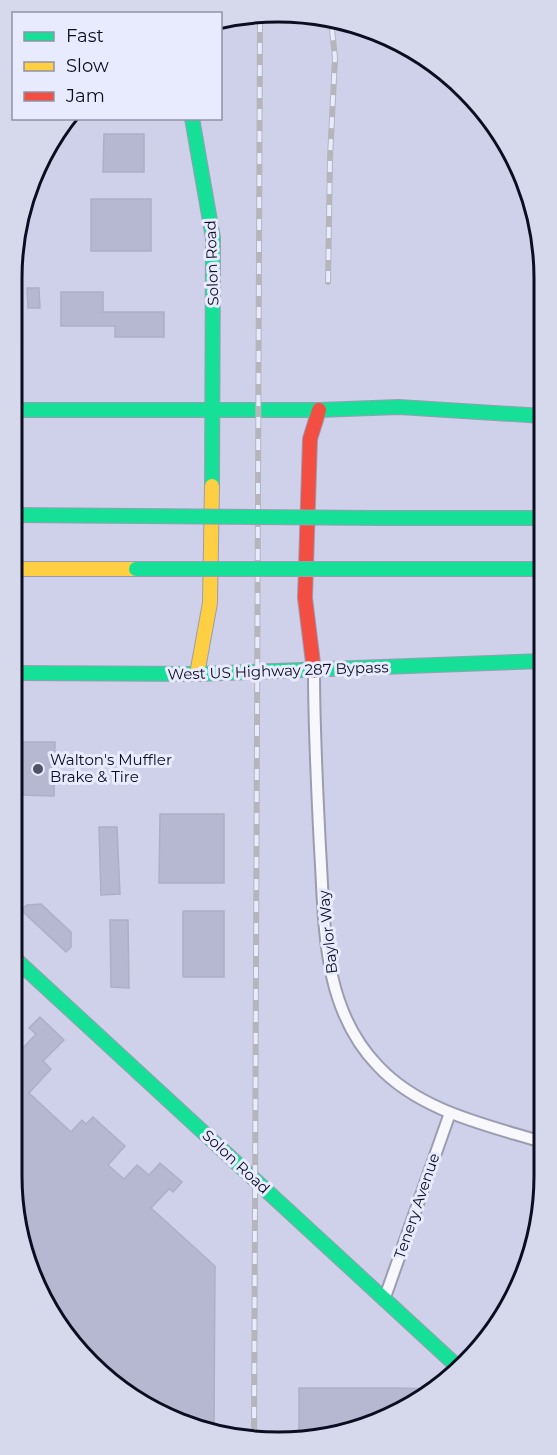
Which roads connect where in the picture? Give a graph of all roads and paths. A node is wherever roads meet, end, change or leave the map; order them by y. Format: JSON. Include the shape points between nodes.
{"nodes":[{"id":1,"x":192,"y":120,"type":"edge"},
{"id":2,"x":213,"y":409,"type":"junction"},
{"id":3,"x":319,"y":410,"type":"junction"},
{"id":4,"x":22,"y":411,"type":"edge"},
{"id":5,"x":534,"y":415,"type":"edge"},
{"id":6,"x":22,"y":515,"type":"edge"},
{"id":7,"x":534,"y":518,"type":"edge"},
{"id":8,"x":22,"y":569,"type":"edge"},
{"id":9,"x":534,"y":569,"type":"edge"},
{"id":10,"x":534,"y":661,"type":"edge"},
{"id":11,"x":314,"y":671,"type":"junction"},
{"id":12,"x":22,"y":673,"type":"edge"},
{"id":13,"x":197,"y":674,"type":"junction"},
{"id":14,"x":22,"y":965,"type":"edge"},
{"id":15,"x":450,"y":1113,"type":"junction"},
{"id":16,"x":534,"y":1140,"type":"edge"},
{"id":17,"x":384,"y":1300,"type":"junction"},
{"id":18,"x":454,"y":1363,"type":"edge"}],
"edges":[{"from":1,"to":2,"type":"main road","name":"Solon Road","via":[[213,237]]},
{"from":2,"to":3,"type":"main road"},
{"from":2,"to":4,"type":"main road"},
{"from":2,"to":13,"type":"main road","name":"Solon Road","via":[[210,603]]},
{"from":3,"to":5,"type":"main road","via":[[399,407]]},
{"from":3,"to":11,"type":"main road","via":[[310,439],[305,598]]},
{"from":6,"to":7,"type":"main road","bridge":true},
{"from":8,"to":9,"type":"main road","bridge":true},
{"from":10,"to":11,"type":"main road","name":"West US Highway 287 Bypass"},
{"from":11,"to":13,"type":"main road","name":"West US Highway 287 Bypass"},
{"from":11,"to":15,"type":"street","name":"Baylor Way","via":[[327,960],[337,999],[353,1036],[378,1067],[407,1090]]},
{"from":12,"to":13,"type":"main road","name":"West US Highway 287 Bypass"},
{"from":14,"to":17,"type":"main road","name":"Solon Road"},
{"from":15,"to":16,"type":"street","name":"Baylor Way"},
{"from":15,"to":17,"type":"street","name":"Tenery Avenue"},
{"from":17,"to":18,"type":"main road","name":"Solon Road"}]}
